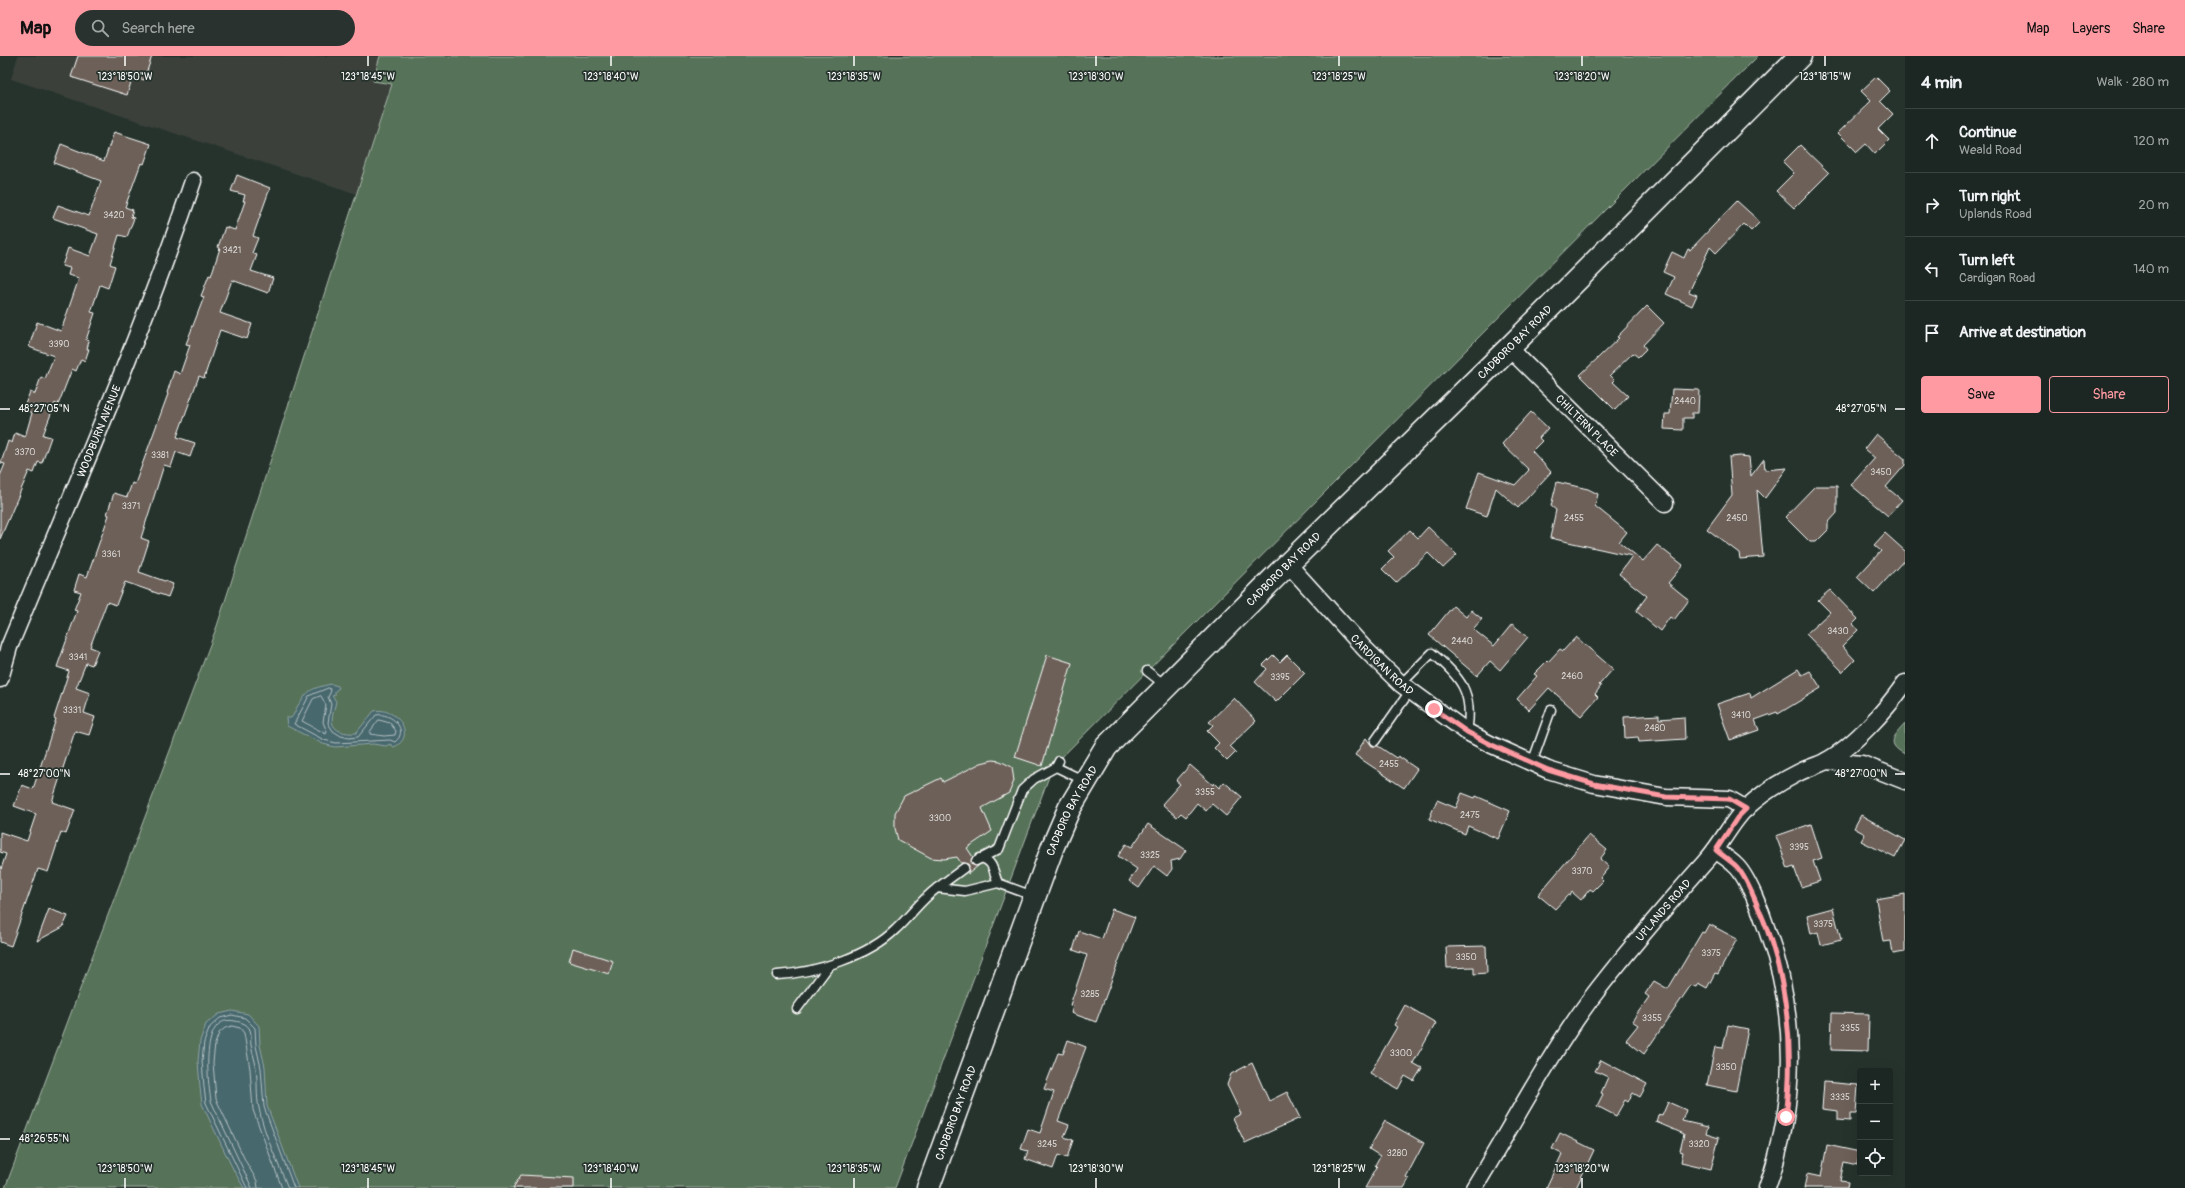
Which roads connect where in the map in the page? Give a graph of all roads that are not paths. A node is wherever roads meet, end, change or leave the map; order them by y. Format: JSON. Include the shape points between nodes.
{"nodes":[{"id":1,"x":1800,"y":56,"type":"edge"},
{"id":2,"x":193,"y":181,"type":"dead end"},
{"id":3,"x":1509,"y":348,"type":"junction"},
{"id":4,"x":1665,"y":503,"type":"dead end"},
{"id":5,"x":1288,"y":564,"type":"junction"},
{"id":6,"x":5,"y":645,"type":"edge"},
{"id":7,"x":1147,"y":671,"type":"dead end"},
{"id":8,"x":0,"y":679,"type":"edge"},
{"id":9,"x":1905,"y":683,"type":"edge"},
{"id":10,"x":1167,"y":687,"type":"junction"},
{"id":11,"x":1405,"y":688,"type":"junction"},
{"id":12,"x":1551,"y":710,"type":"dead end"},
{"id":13,"x":1467,"y":732,"type":"junction"},
{"id":14,"x":1376,"y":741,"type":"dead end"},
{"id":15,"x":1826,"y":761,"type":"junction"},
{"id":16,"x":1532,"y":763,"type":"junction"},
{"id":17,"x":1085,"y":781,"type":"junction"},
{"id":18,"x":1905,"y":781,"type":"edge"},
{"id":19,"x":1746,"y":809,"type":"junction"},
{"id":20,"x":1716,"y":850,"type":"junction"},
{"id":21,"x":964,"y":868,"type":"dead end"},
{"id":22,"x":998,"y":883,"type":"junction"},
{"id":23,"x":937,"y":888,"type":"junction"},
{"id":24,"x":1034,"y":897,"type":"junction"},
{"id":25,"x":829,"y":966,"type":"junction"},
{"id":26,"x":777,"y":975,"type":"dead end"},
{"id":27,"x":797,"y":1009,"type":"dead end"},
{"id":28,"x":928,"y":1188,"type":"edge"},
{"id":29,"x":1474,"y":1188,"type":"edge"},
{"id":30,"x":1767,"y":1188,"type":"edge"}],
"edges":[{"from":1,"to":3,"type":"main road","name":"CADBORO BAY ROAD"},
{"from":2,"to":6,"type":"street","name":"WOODBURN AVENUE","via":[[168,257],[132,351]]},
{"from":3,"to":4,"type":"street","name":"CHILTERN PLACE"},
{"from":3,"to":5,"type":"main road","name":"CADBORO BAY ROAD"},
{"from":5,"to":10,"type":"main road","name":"CADBORO BAY ROAD"},
{"from":5,"to":11,"type":"street","name":"CARDIGAN ROAD","via":[[1364,648]]},
{"from":6,"to":8,"type":"street","name":"WOODBURN AVENUE"},
{"from":7,"to":10,"type":"lane"},
{"from":9,"to":15,"type":"street","name":"UPLANDS ROAD","via":[[1885,710],[1858,736]]},
{"from":10,"to":17,"type":"main road","name":"CADBORO BAY ROAD","via":[[1106,747]]},
{"from":11,"to":13,"type":"street","name":"CARDIGAN ROAD"},
{"from":11,"to":13,"type":"lane","via":[[1432,653],[1452,669],[1467,695],[1470,716]]},
{"from":11,"to":14,"type":"lane"},
{"from":12,"to":16,"type":"lane"},
{"from":13,"to":16,"type":"street","name":"CARDIGAN ROAD"},
{"from":15,"to":18,"type":"street","via":[[1862,764]]},
{"from":15,"to":19,"type":"street","name":"UPLANDS ROAD","via":[[1797,773]]},
{"from":16,"to":19,"type":"street","name":"CARDIGAN ROAD","via":[[1594,784],[1666,797],[1729,799]]},
{"from":17,"to":22,"type":"lane","via":[[1058,764],[1022,790],[999,849],[978,860],[986,859],[991,862]]},
{"from":17,"to":24,"type":"main road","name":"CADBORO BAY ROAD","via":[[1069,809]]},
{"from":19,"to":20,"type":"street","name":"UPLANDS ROAD"},
{"from":20,"to":29,"type":"street","name":"UPLANDS ROAD","via":[[1634,944],[1589,1002],[1530,1090]]},
{"from":20,"to":30,"type":"street","via":[[1736,866],[1751,891],[1773,946],[1787,1003],[1790,1039],[1789,1089],[1780,1144]]},
{"from":21,"to":23,"type":"lane"},
{"from":22,"to":23,"type":"lane","via":[[965,891]]},
{"from":22,"to":24,"type":"lane"},
{"from":23,"to":25,"type":"lane","via":[[881,942]]},
{"from":24,"to":28,"type":"main road","name":"CADBORO BAY ROAD"},
{"from":25,"to":26,"type":"lane"},
{"from":25,"to":27,"type":"lane"}]}
